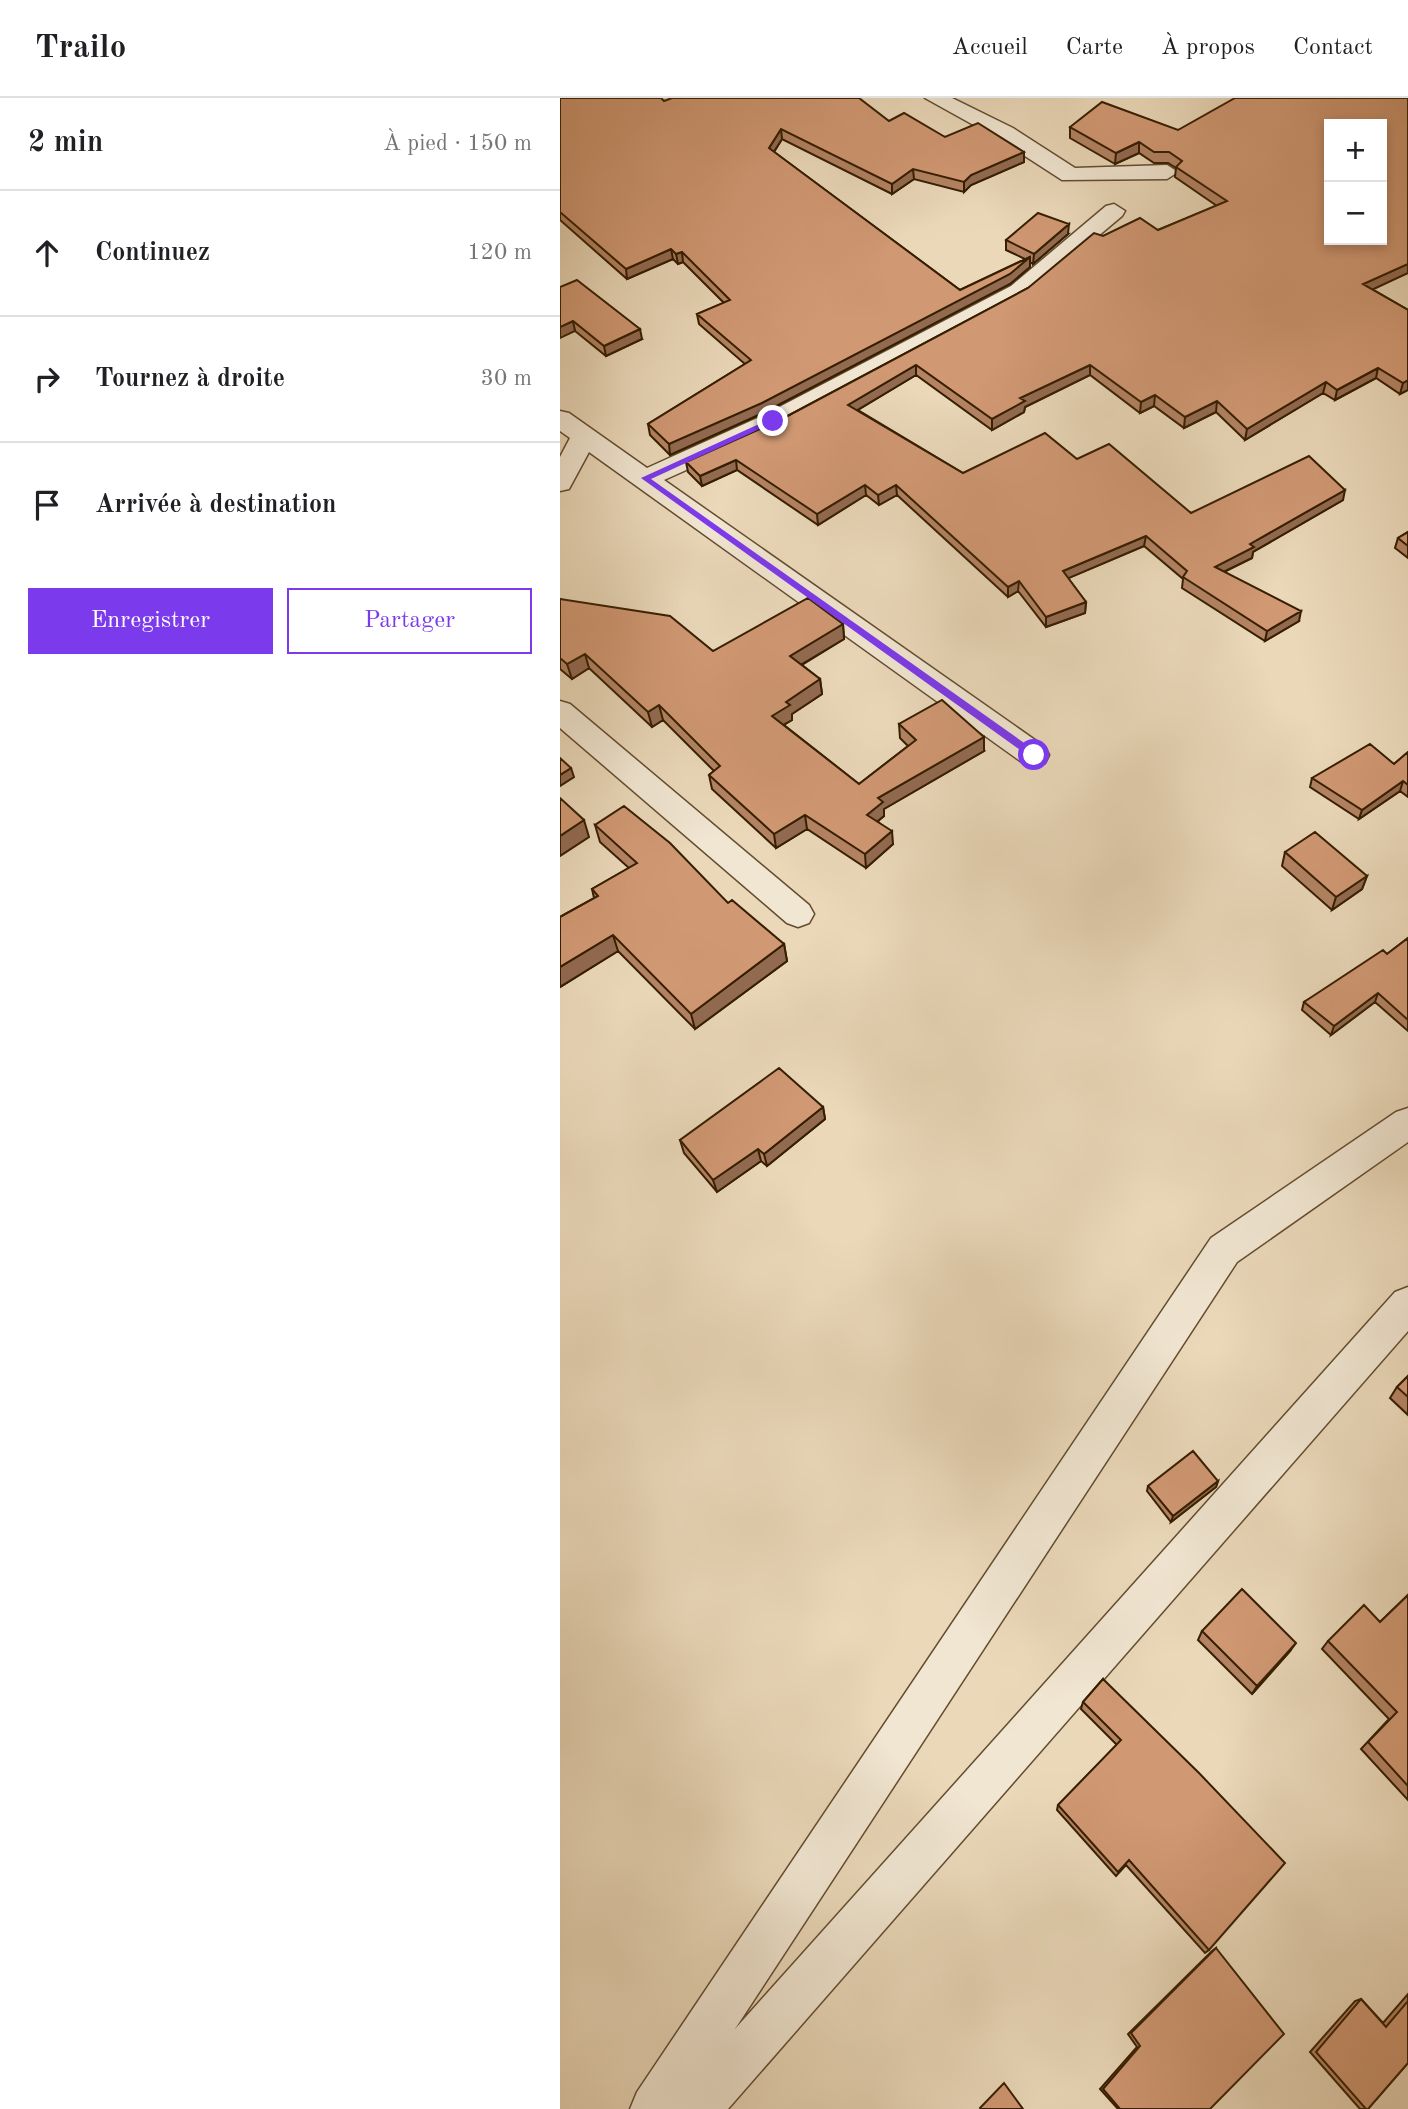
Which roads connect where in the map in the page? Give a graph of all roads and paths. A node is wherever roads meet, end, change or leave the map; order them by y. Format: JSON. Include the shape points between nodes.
{"nodes":[{"id":1,"x":936,"y":98,"type":"edge"},
{"id":2,"x":1167,"y":172,"type":"dead end"},
{"id":3,"x":1114,"y":211,"type":"dead end"},
{"id":4,"x":560,"y":419,"type":"edge"},
{"id":5,"x":584,"y":435,"type":"junction"},
{"id":6,"x":645,"y":478,"type":"junction"},
{"id":7,"x":560,"y":483,"type":"edge"},
{"id":8,"x":560,"y":712,"type":"edge"},
{"id":9,"x":1034,"y":755,"type":"dead end"},
{"id":10,"x":798,"y":914,"type":"dead end"},
{"id":11,"x":1408,"y":1123,"type":"edge"},
{"id":12,"x":1408,"y":1304,"type":"edge"},
{"id":13,"x":654,"y":2109,"type":"edge"},
{"id":14,"x":696,"y":2109,"type":"edge"}],
"edges":[{"from":1,"to":2,"type":"street","via":[[1005,133],[1070,175]]},
{"from":3,"to":6,"type":"street","via":[[1019,291],[773,421]]},
{"from":4,"to":5,"type":"street"},
{"from":5,"to":6,"type":"street"},
{"from":5,"to":7,"type":"street"},
{"from":6,"to":9,"type":"street"},
{"from":8,"to":10,"type":"street"},
{"from":11,"to":13,"type":"street","via":[[1224,1251]]},
{"from":12,"to":14,"type":"street"}]}
